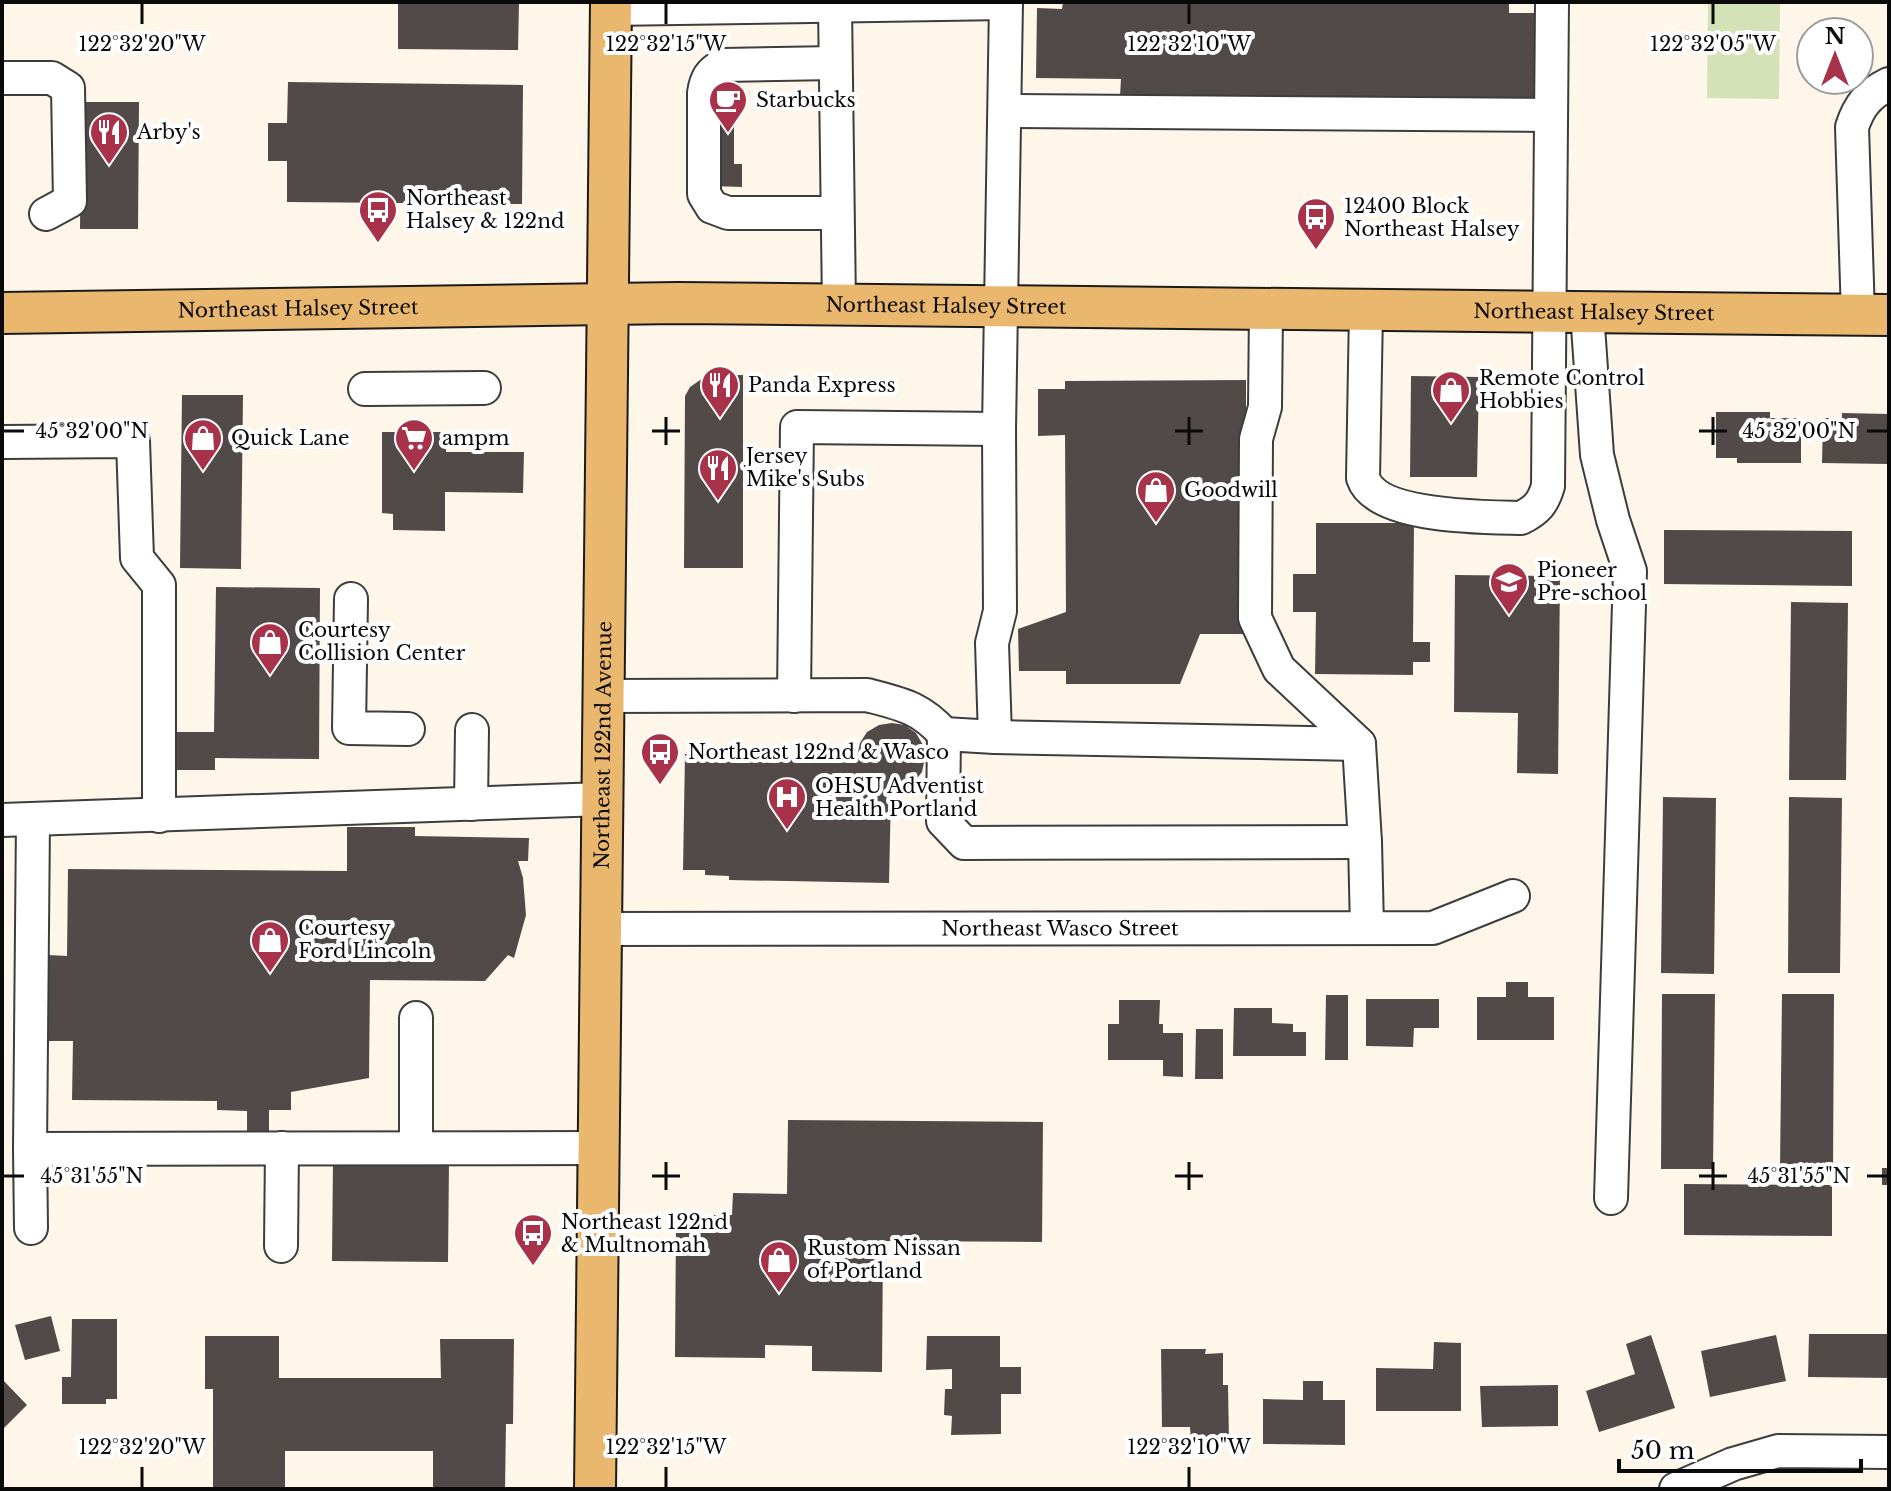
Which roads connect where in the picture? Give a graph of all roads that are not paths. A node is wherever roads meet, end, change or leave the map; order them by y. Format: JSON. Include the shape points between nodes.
{"nodes":[{"id":1,"x":1006,"y":2,"type":"edge"},
{"id":2,"x":1552,"y":2,"type":"edge"},
{"id":3,"x":610,"y":6,"type":"edge"},
{"id":4,"x":835,"y":6,"type":"junction"},
{"id":5,"x":835,"y":63,"type":"junction"},
{"id":6,"x":2,"y":78,"type":"edge"},
{"id":7,"x":1889,"y":84,"type":"edge"},
{"id":8,"x":1005,"y":111,"type":"junction"},
{"id":9,"x":1551,"y":115,"type":"junction"},
{"id":10,"x":837,"y":213,"type":"junction"},
{"id":11,"x":46,"y":214,"type":"dead end"},
{"id":12,"x":608,"y":304,"type":"junction"},
{"id":13,"x":839,"y":306,"type":"junction"},
{"id":14,"x":1002,"y":308,"type":"junction"},
{"id":15,"x":1266,"y":310,"type":"junction"},
{"id":16,"x":1366,"y":311,"type":"junction"},
{"id":17,"x":1568,"y":312,"type":"junction"},
{"id":18,"x":2,"y":313,"type":"edge"},
{"id":19,"x":1873,"y":315,"type":"edge"},
{"id":20,"x":484,"y":388,"type":"dead end"},
{"id":21,"x":365,"y":389,"type":"dead end"},
{"id":22,"x":999,"y":429,"type":"junction"},
{"id":23,"x":2,"y":442,"type":"edge"},
{"id":24,"x":351,"y":599,"type":"dead end"},
{"id":25,"x":604,"y":696,"type":"junction"},
{"id":26,"x":794,"y":696,"type":"junction"},
{"id":27,"x":408,"y":729,"type":"dead end"},
{"id":28,"x":472,"y":730,"type":"dead end"},
{"id":29,"x":944,"y":734,"type":"junction"},
{"id":30,"x":995,"y":737,"type":"junction"},
{"id":31,"x":1359,"y":744,"type":"junction"},
{"id":32,"x":603,"y":799,"type":"junction"},
{"id":33,"x":471,"y":804,"type":"junction"},
{"id":34,"x":159,"y":816,"type":"junction"},
{"id":35,"x":17,"y":820,"type":"edge"},
{"id":36,"x":1365,"y":842,"type":"junction"},
{"id":37,"x":1513,"y":896,"type":"dead end"},
{"id":38,"x":1367,"y":928,"type":"junction"},
{"id":39,"x":602,"y":929,"type":"junction"},
{"id":40,"x":416,"y":1018,"type":"dead end"},
{"id":41,"x":282,"y":1148,"type":"junction"},
{"id":42,"x":416,"y":1148,"type":"junction"},
{"id":43,"x":599,"y":1148,"type":"junction"},
{"id":44,"x":30,"y":1149,"type":"junction"},
{"id":45,"x":1611,"y":1198,"type":"dead end"},
{"id":46,"x":31,"y":1228,"type":"dead end"},
{"id":47,"x":281,"y":1246,"type":"dead end"},
{"id":48,"x":1889,"y":1452,"type":"edge"},
{"id":49,"x":595,"y":1489,"type":"edge"},
{"id":50,"x":1676,"y":1489,"type":"edge"}],
"edges":[{"from":1,"to":4,"type":"street"},
{"from":1,"to":8,"type":"street"},
{"from":2,"to":9,"type":"street"},
{"from":3,"to":4,"type":"street"},
{"from":3,"to":12,"type":"main road","name":"Northeast 122nd Avenue"},
{"from":4,"to":5,"type":"street"},
{"from":5,"to":10,"type":"street"},
{"from":5,"to":10,"type":"street","via":[[715,69],[705,79],[704,194],[712,207],[728,213]]},
{"from":6,"to":11,"type":"street","via":[[52,78],[68,88],[70,201]]},
{"from":7,"to":19,"type":"street","via":[[1858,107],[1852,127]]},
{"from":8,"to":9,"type":"street"},
{"from":8,"to":14,"type":"street"},
{"from":9,"to":17,"type":"street"},
{"from":10,"to":13,"type":"street"},
{"from":12,"to":13,"type":"main road","name":"Northeast Halsey Street"},
{"from":12,"to":18,"type":"main road","name":"Northeast Halsey Street"},
{"from":12,"to":25,"type":"main road","name":"Northeast 122nd Avenue"},
{"from":13,"to":14,"type":"main road","name":"Northeast Halsey Street"},
{"from":14,"to":15,"type":"main road","name":"Northeast Halsey Street"},
{"from":14,"to":22,"type":"street"},
{"from":15,"to":16,"type":"main road","name":"Northeast Halsey Street"},
{"from":15,"to":31,"type":"street","via":[[1265,407],[1256,439],[1255,618],[1279,669]]},
{"from":16,"to":17,"type":"main road","name":"Northeast Halsey Street"},
{"from":16,"to":17,"type":"street","via":[[1367,488],[1431,514],[1521,518],[1543,501],[1548,486]]},
{"from":17,"to":19,"type":"main road","name":"Northeast Halsey Street"},
{"from":17,"to":45,"type":"street","via":[[1597,455],[1630,571]]},
{"from":20,"to":21,"type":"street"},
{"from":22,"to":26,"type":"street","via":[[797,427]]},
{"from":22,"to":30,"type":"street","via":[[1000,611],[992,643]]},
{"from":23,"to":34,"type":"street","via":[[133,441],[137,558],[159,585]]},
{"from":24,"to":27,"type":"street","via":[[349,728]]},
{"from":25,"to":26,"type":"street"},
{"from":25,"to":32,"type":"main road","name":"Northeast 122nd Avenue"},
{"from":26,"to":29,"type":"street","via":[[867,695],[928,716]]},
{"from":28,"to":33,"type":"street"},
{"from":29,"to":30,"type":"street"},
{"from":29,"to":36,"type":"street","via":[[943,821],[964,843]]},
{"from":30,"to":31,"type":"street"},
{"from":31,"to":36,"type":"street"},
{"from":32,"to":33,"type":"street"},
{"from":32,"to":39,"type":"main road","name":"Northeast 122nd Avenue"},
{"from":33,"to":34,"type":"street"},
{"from":34,"to":35,"type":"street"},
{"from":35,"to":44,"type":"street"},
{"from":36,"to":38,"type":"street"},
{"from":37,"to":38,"type":"street","name":"Northeast Wasco Street","via":[[1433,928]]},
{"from":38,"to":39,"type":"street","name":"Northeast Wasco Street"},
{"from":39,"to":43,"type":"main road","name":"Northeast 122nd Avenue"},
{"from":40,"to":42,"type":"street"},
{"from":41,"to":42,"type":"street"},
{"from":41,"to":44,"type":"street"},
{"from":41,"to":47,"type":"street"},
{"from":42,"to":43,"type":"street"},
{"from":43,"to":49,"type":"main road","name":"Northeast 122nd Avenue"},
{"from":44,"to":46,"type":"street"},
{"from":48,"to":50,"type":"street","via":[[1778,1451]]}]}
